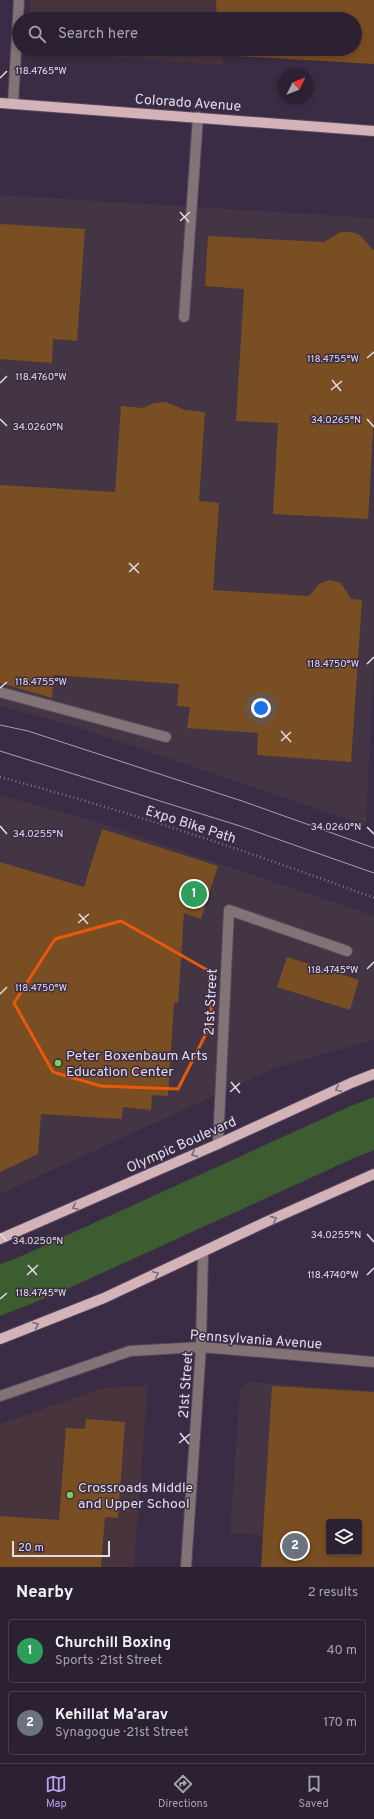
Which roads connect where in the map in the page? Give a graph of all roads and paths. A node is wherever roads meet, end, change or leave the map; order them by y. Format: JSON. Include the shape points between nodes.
{"nodes":[{"id":1,"x":19,"y":0,"type":"edge"},
{"id":2,"x":18,"y":12,"type":"edge"},
{"id":3,"x":15,"y":56,"type":"edge"},
{"id":4,"x":0,"y":103,"type":"edge"},
{"id":5,"x":12,"y":104,"type":"junction"},
{"id":6,"x":198,"y":117,"type":"junction"},
{"id":7,"x":374,"y":131,"type":"edge"},
{"id":8,"x":184,"y":316,"type":"dead end"},
{"id":9,"x":0,"y":692,"type":"edge"},
{"id":10,"x":166,"y":737,"type":"dead end"},
{"id":11,"x":0,"y":777,"type":"edge"},
{"id":12,"x":374,"y":898,"type":"edge"},
{"id":13,"x":346,"y":951,"type":"dead end"},
{"id":14,"x":374,"y":1074,"type":"edge"},
{"id":15,"x":218,"y":1144,"type":"junction"},
{"id":16,"x":374,"y":1174,"type":"edge"},
{"id":17,"x":0,"y":1239,"type":"edge"},
{"id":18,"x":203,"y":1252,"type":"junction"},
{"id":19,"x":0,"y":1339,"type":"edge"},
{"id":20,"x":201,"y":1347,"type":"junction"},
{"id":21,"x":374,"y":1362,"type":"edge"},
{"id":22,"x":0,"y":1396,"type":"edge"},
{"id":23,"x":186,"y":1567,"type":"edge"}],
"edges":[{"from":1,"to":2,"type":"street"},
{"from":3,"to":5,"type":"street"},
{"from":4,"to":5,"type":"main road","name":"Colorado Avenue"},
{"from":5,"to":6,"type":"main road","name":"Colorado Avenue"},
{"from":6,"to":7,"type":"main road","name":"Colorado Avenue"},
{"from":6,"to":8,"type":"street"},
{"from":9,"to":10,"type":"street"},
{"from":11,"to":12,"type":"path","name":"Expo Bike Path","via":[[97,804],[286,865]]},
{"from":13,"to":15,"type":"street","name":"21st Street","via":[[229,910]]},
{"from":14,"to":15,"type":"main road","name":"Olympic Boulevard","one_way":true},
{"from":15,"to":17,"type":"main road","name":"Olympic Boulevard","one_way":true},
{"from":18,"to":16,"type":"main road","one_way":true},
{"from":19,"to":18,"type":"main road","one_way":true,"via":[[104,1298]]},
{"from":18,"to":20,"type":"street","name":"21st Street"},
{"from":20,"to":21,"type":"street","name":"Pennsylvania Avenue"},
{"from":20,"to":22,"type":"street","name":"Pennsylvania Avenue","via":[[130,1351]]},
{"from":20,"to":23,"type":"street","name":"21st Street"}]}
